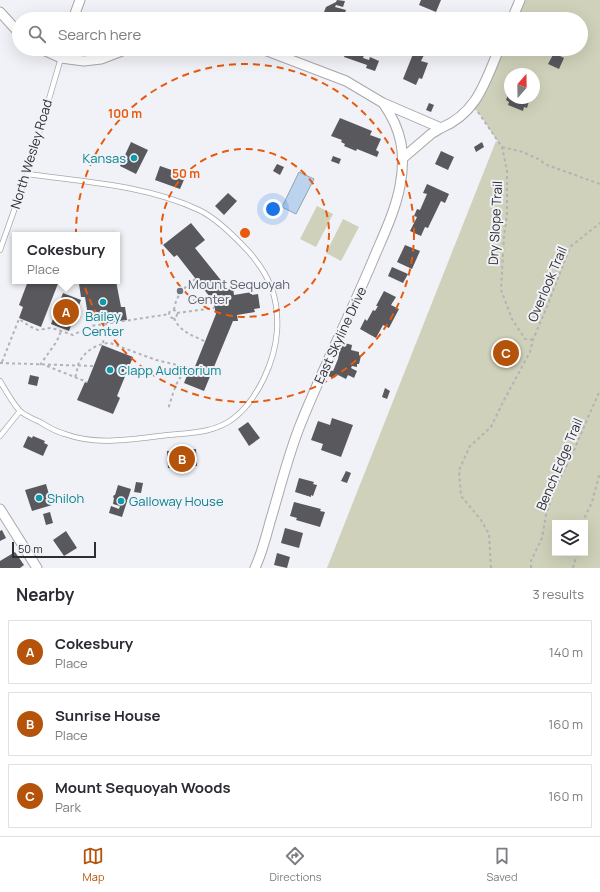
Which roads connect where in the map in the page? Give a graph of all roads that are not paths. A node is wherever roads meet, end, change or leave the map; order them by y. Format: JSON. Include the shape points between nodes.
{"nodes":[{"id":1,"x":80,"y":0,"type":"edge"},
{"id":2,"x":520,"y":0,"type":"edge"},
{"id":3,"x":0,"y":12,"type":"edge"},
{"id":4,"x":75,"y":12,"type":"edge"},
{"id":5,"x":515,"y":12,"type":"edge"},
{"id":6,"x":12,"y":25,"type":"edge"},
{"id":7,"x":61,"y":56,"type":"edge"},
{"id":8,"x":68,"y":56,"type":"edge"},
{"id":9,"x":109,"y":56,"type":"edge"},
{"id":10,"x":280,"y":56,"type":"edge"},
{"id":11,"x":496,"y":56,"type":"edge"},
{"id":12,"x":383,"y":103,"type":"junction"},
{"id":13,"x":441,"y":128,"type":"junction"},
{"id":14,"x":403,"y":158,"type":"junction"},
{"id":15,"x":27,"y":174,"type":"junction"},
{"id":16,"x":0,"y":250,"type":"edge"},
{"id":17,"x":0,"y":381,"type":"edge"},
{"id":18,"x":20,"y":411,"type":"junction"},
{"id":19,"x":0,"y":436,"type":"edge"},
{"id":20,"x":0,"y":509,"type":"edge"},
{"id":21,"x":37,"y":568,"type":"edge"},
{"id":22,"x":255,"y":568,"type":"edge"}],
"edges":[{"from":1,"to":4,"type":"street"},
{"from":2,"to":5,"type":"street"},
{"from":3,"to":6,"type":"street"},
{"from":7,"to":15,"type":"lane","name":"North Wesley Road"},
{"from":8,"to":9,"type":"street","via":[[84,61]]},
{"from":10,"to":12,"type":"street","via":[[346,81]]},
{"from":11,"to":13,"type":"street","via":[[481,90],[468,110],[453,123]]},
{"from":12,"to":13,"type":"street"},
{"from":12,"to":14,"type":"street","name":"East Skyline Drive","via":[[392,115],[398,130]]},
{"from":13,"to":14,"type":"street"},
{"from":14,"to":22,"type":"street","name":"East Skyline Drive","via":[[394,210],[300,424]]},
{"from":15,"to":16,"type":"lane","name":"North Wesley Road"},
{"from":15,"to":18,"type":"lane","via":[[133,189],[200,210],[236,238],[260,265],[273,290],[278,317],[271,360],[265,376],[247,404],[234,418],[219,427],[203,432],[106,441],[65,434]]},
{"from":17,"to":18,"type":"lane"},
{"from":18,"to":19,"type":"lane"},
{"from":20,"to":21,"type":"street"}]}
